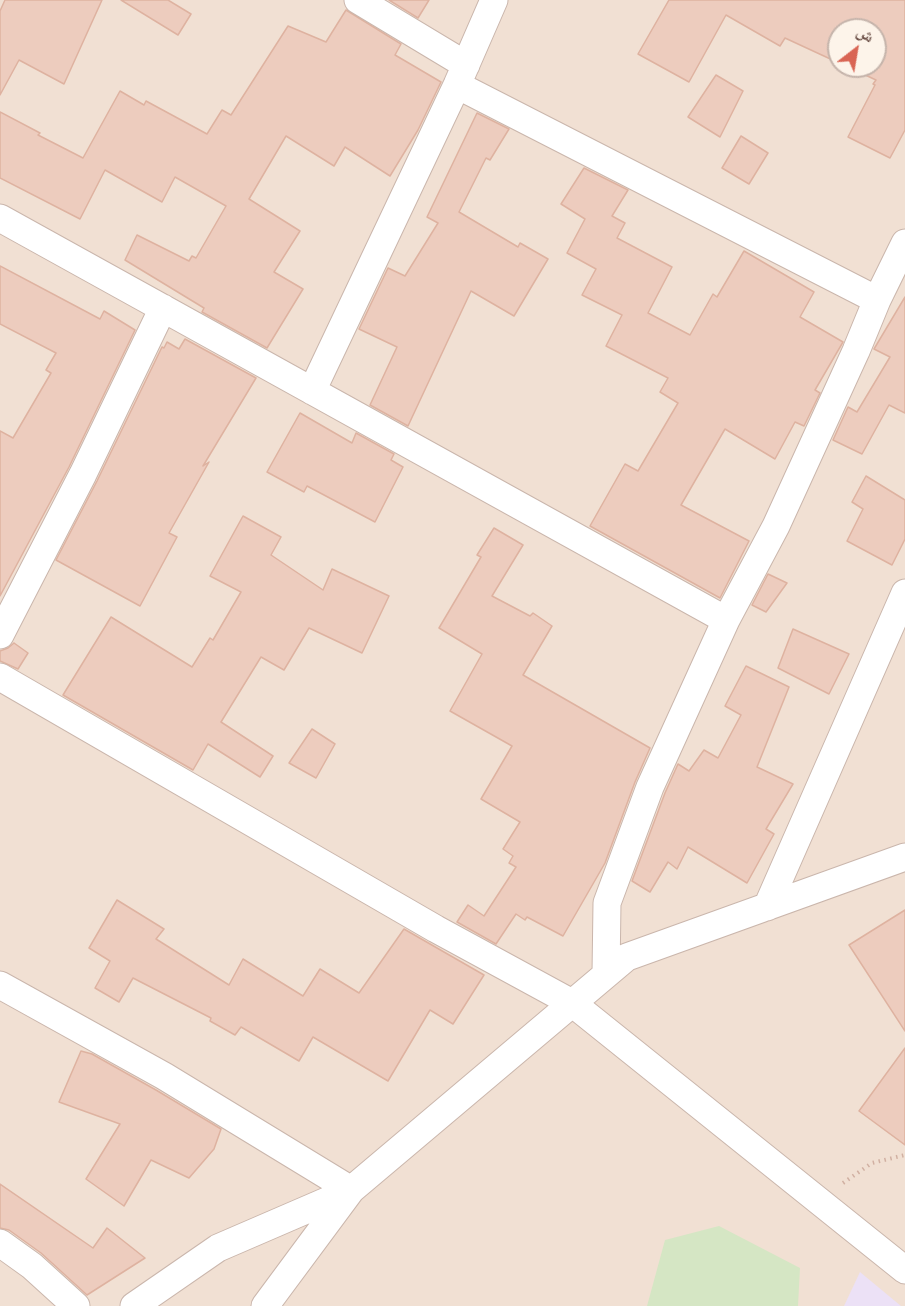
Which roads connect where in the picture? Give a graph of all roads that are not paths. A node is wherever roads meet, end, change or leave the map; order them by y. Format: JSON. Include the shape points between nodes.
{"nodes":[{"id":1,"x":358,"y":0,"type":"edge"},
{"id":2,"x":494,"y":0,"type":"edge"},
{"id":3,"x":461,"y":75,"type":"junction"},
{"id":4,"x":0,"y":218,"type":"edge"},
{"id":5,"x":905,"y":243,"type":"edge"},
{"id":6,"x":876,"y":300,"type":"junction"},
{"id":7,"x":163,"y":308,"type":"junction"},
{"id":8,"x":312,"y":391,"type":"junction"},
{"id":9,"x":905,"y":592,"type":"edge"},
{"id":10,"x":726,"y":620,"type":"junction"},
{"id":11,"x":0,"y":635,"type":"edge"},
{"id":12,"x":0,"y":677,"type":"edge"},
{"id":13,"x":905,"y":857,"type":"edge"},
{"id":14,"x":767,"y":907,"type":"junction"},
{"id":15,"x":606,"y":975,"type":"junction"},
{"id":16,"x":0,"y":985,"type":"edge"},
{"id":17,"x":573,"y":1003,"type":"junction"},
{"id":18,"x":351,"y":1190,"type":"junction"},
{"id":19,"x":0,"y":1243,"type":"edge"},
{"id":20,"x":905,"y":1270,"type":"edge"},
{"id":21,"x":76,"y":1306,"type":"edge"},
{"id":22,"x":134,"y":1306,"type":"edge"},
{"id":23,"x":265,"y":1306,"type":"edge"}],
"edges":[{"from":1,"to":3,"type":"street"},
{"from":2,"to":3,"type":"street"},
{"from":3,"to":6,"type":"street"},
{"from":3,"to":8,"type":"street"},
{"from":4,"to":7,"type":"street"},
{"from":5,"to":6,"type":"street"},
{"from":6,"to":10,"type":"street","via":[[776,526]]},
{"from":7,"to":8,"type":"street"},
{"from":7,"to":11,"type":"street"},
{"from":8,"to":10,"type":"street"},
{"from":9,"to":14,"type":"street"},
{"from":10,"to":15,"type":"street","via":[[650,787],[607,903]]},
{"from":12,"to":17,"type":"street","via":[[436,929]]},
{"from":13,"to":14,"type":"street"},
{"from":14,"to":15,"type":"street","via":[[627,957]]},
{"from":15,"to":17,"type":"street"},
{"from":16,"to":18,"type":"street","via":[[164,1076]]},
{"from":17,"to":18,"type":"street"},
{"from":17,"to":20,"type":"street"},
{"from":18,"to":22,"type":"street","via":[[218,1248]]},
{"from":18,"to":23,"type":"street"},
{"from":19,"to":21,"type":"street"}]}
